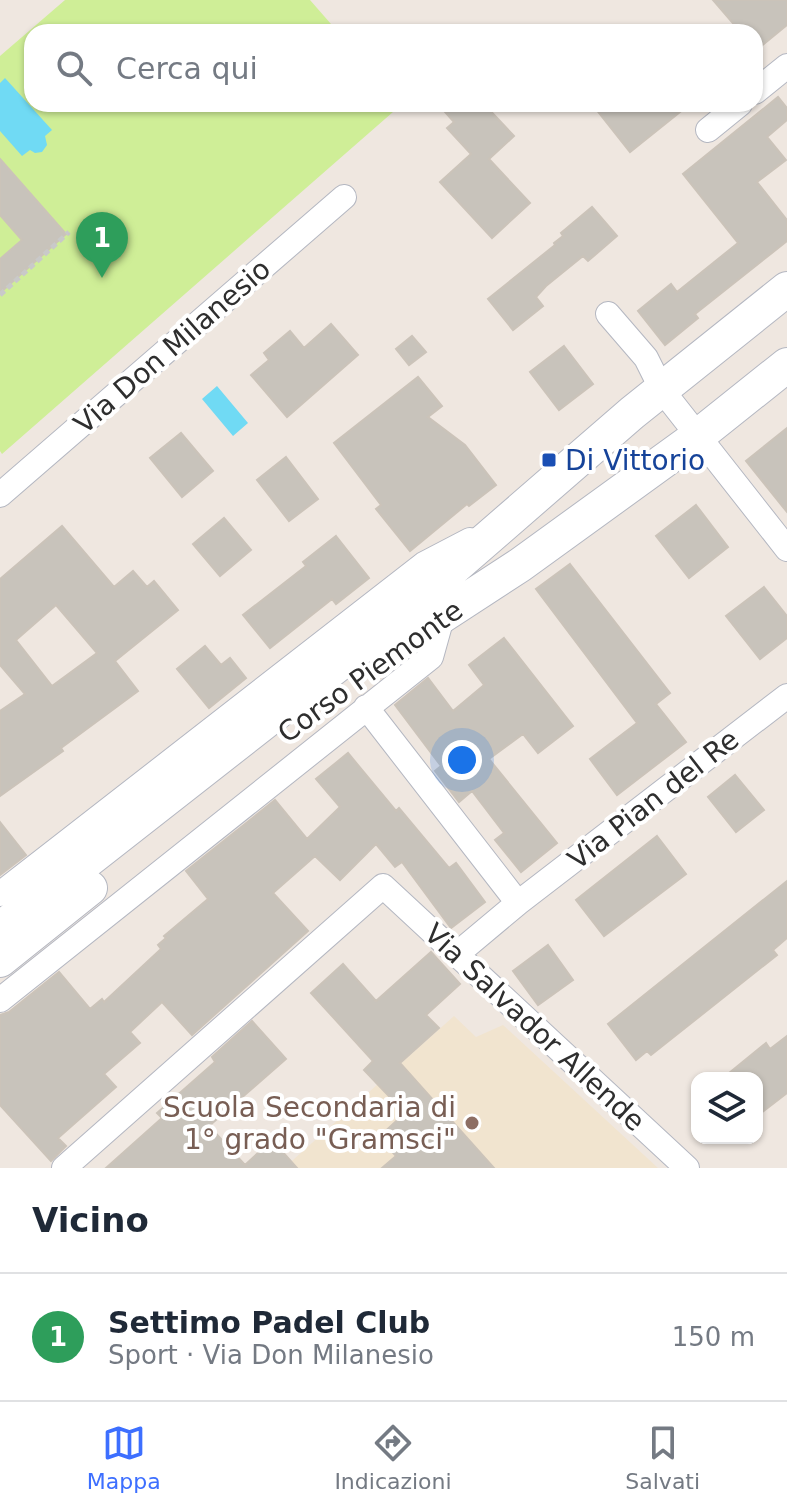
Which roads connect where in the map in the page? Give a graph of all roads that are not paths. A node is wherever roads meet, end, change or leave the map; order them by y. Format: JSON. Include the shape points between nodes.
{"nodes":[{"id":1,"x":787,"y":66,"type":"edge"},
{"id":2,"x":763,"y":86,"type":"edge"},
{"id":3,"x":730,"y":112,"type":"edge"},
{"id":4,"x":708,"y":130,"type":"dead end"},
{"id":5,"x":344,"y":197,"type":"dead end"},
{"id":6,"x":787,"y":289,"type":"edge"},
{"id":7,"x":608,"y":314,"type":"dead end"},
{"id":8,"x":787,"y":365,"type":"edge"},
{"id":9,"x":662,"y":390,"type":"junction"},
{"id":10,"x":698,"y":436,"type":"junction"},
{"id":11,"x":1,"y":493,"type":"edge"},
{"id":12,"x":508,"y":521,"type":"junction"},
{"id":13,"x":787,"y":549,"type":"edge"},
{"id":14,"x":443,"y":614,"type":"junction"},
{"id":15,"x":787,"y":696,"type":"edge"},
{"id":16,"x":366,"y":707,"type":"junction"},
{"id":17,"x":0,"y":894,"type":"edge"},
{"id":18,"x":518,"y":903,"type":"junction"},
{"id":19,"x":0,"y":929,"type":"edge"},
{"id":20,"x":457,"y":954,"type":"junction"},
{"id":21,"x":0,"y":960,"type":"edge"},
{"id":22,"x":0,"y":1000,"type":"edge"},
{"id":23,"x":64,"y":1168,"type":"edge"},
{"id":24,"x":687,"y":1168,"type":"edge"}],
"edges":[{"from":1,"to":2,"type":"street"},
{"from":3,"to":4,"type":"street"},
{"from":5,"to":11,"type":"street","name":"Via Don Milanesio"},
{"from":6,"to":9,"type":"main road","name":"Corso Piemonte"},
{"from":7,"to":9,"type":"street","via":[[646,358]]},
{"from":8,"to":10,"type":"main road","name":"Corso Piemonte"},
{"from":9,"to":10,"type":"street"},
{"from":9,"to":12,"type":"main road","name":"Corso Piemonte"},
{"from":10,"to":13,"type":"street"},
{"from":10,"to":14,"type":"main road","name":"Corso Piemonte"},
{"from":12,"to":17,"type":"street","name":"Corso Piemonte","via":[[424,564]]},
{"from":12,"to":19,"type":"main road","name":"Corso Piemonte","via":[[382,630]]},
{"from":14,"to":16,"type":"street","via":[[431,657]]},
{"from":14,"to":21,"type":"main road","name":"Corso Piemonte","via":[[396,643]]},
{"from":15,"to":18,"type":"street","name":"Via Pian del Re"},
{"from":16,"to":18,"type":"street"},
{"from":16,"to":22,"type":"street"},
{"from":18,"to":20,"type":"street","name":"Via Pian del Re"},
{"from":20,"to":23,"type":"street","name":"Via Salvador Allende","via":[[383,886]]},
{"from":20,"to":24,"type":"street","name":"Via Salvador Allende"}]}
